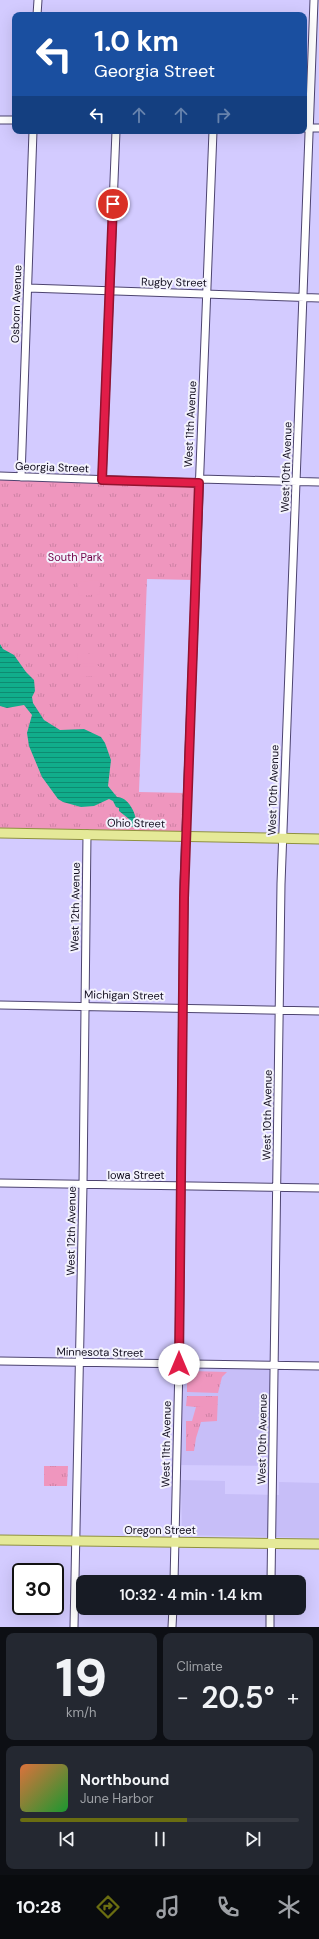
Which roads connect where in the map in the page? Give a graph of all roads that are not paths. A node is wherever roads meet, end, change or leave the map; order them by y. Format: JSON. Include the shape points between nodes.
{"nodes":[{"id":1,"x":38,"y":0,"type":"edge"},
{"id":2,"x":314,"y":0,"type":"edge"},
{"id":3,"x":37,"y":12,"type":"edge"},
{"id":4,"x":0,"y":120,"type":"edge"},
{"id":5,"x":12,"y":120,"type":"edge"},
{"id":6,"x":307,"y":128,"type":"edge"},
{"id":7,"x":319,"y":128,"type":"edge"},
{"id":8,"x":33,"y":134,"type":"edge"},
{"id":9,"x":116,"y":134,"type":"edge"},
{"id":10,"x":213,"y":134,"type":"edge"},
{"id":11,"x":307,"y":134,"type":"edge"},
{"id":12,"x":28,"y":288,"type":"junction"},
{"id":13,"x":109,"y":291,"type":"junction"},
{"id":14,"x":207,"y":294,"type":"junction"},
{"id":15,"x":303,"y":298,"type":"junction"},
{"id":16,"x":319,"y":298,"type":"edge"},
{"id":17,"x":0,"y":476,"type":"edge"},
{"id":18,"x":21,"y":477,"type":"junction"},
{"id":19,"x":102,"y":480,"type":"junction"},
{"id":20,"x":199,"y":481,"type":"junction"},
{"id":21,"x":296,"y":481,"type":"junction"},
{"id":22,"x":319,"y":482,"type":"edge"},
{"id":23,"x":0,"y":833,"type":"edge"},
{"id":24,"x":87,"y":834,"type":"junction"},
{"id":25,"x":186,"y":836,"type":"junction"},
{"id":26,"x":282,"y":838,"type":"junction"},
{"id":27,"x":319,"y":839,"type":"edge"},
{"id":28,"x":0,"y":1005,"type":"edge"},
{"id":29,"x":85,"y":1006,"type":"junction"},
{"id":30,"x":182,"y":1007,"type":"junction"},
{"id":31,"x":279,"y":1010,"type":"junction"},
{"id":32,"x":319,"y":1011,"type":"edge"},
{"id":33,"x":0,"y":1183,"type":"edge"},
{"id":34,"x":83,"y":1185,"type":"junction"},
{"id":35,"x":180,"y":1186,"type":"junction"},
{"id":36,"x":277,"y":1188,"type":"junction"},
{"id":37,"x":319,"y":1188,"type":"edge"},
{"id":38,"x":0,"y":1361,"type":"edge"},
{"id":39,"x":80,"y":1362,"type":"junction"},
{"id":40,"x":179,"y":1364,"type":"junction"},
{"id":41,"x":274,"y":1366,"type":"junction"},
{"id":42,"x":319,"y":1366,"type":"edge"},
{"id":43,"x":0,"y":1540,"type":"edge"},
{"id":44,"x":76,"y":1542,"type":"junction"},
{"id":45,"x":175,"y":1542,"type":"junction"},
{"id":46,"x":272,"y":1543,"type":"junction"},
{"id":47,"x":319,"y":1544,"type":"edge"},
{"id":48,"x":174,"y":1575,"type":"edge"},
{"id":49,"x":271,"y":1575,"type":"edge"},
{"id":50,"x":173,"y":1615,"type":"edge"},
{"id":51,"x":270,"y":1615,"type":"edge"},
{"id":52,"x":74,"y":1627,"type":"edge"},
{"id":53,"x":172,"y":1627,"type":"edge"},
{"id":54,"x":270,"y":1627,"type":"edge"}],
"edges":[{"from":1,"to":3,"type":"street"},
{"from":2,"to":6,"type":"street","name":"West 10th Avenue"},
{"from":4,"to":5,"type":"street"},
{"from":6,"to":7,"type":"street"},
{"from":8,"to":12,"type":"street","name":"Osborn Avenue"},
{"from":9,"to":13,"type":"street"},
{"from":10,"to":14,"type":"street","name":"West 11th Avenue"},
{"from":11,"to":15,"type":"street","name":"West 10th Avenue"},
{"from":12,"to":13,"type":"street","name":"Rugby Street"},
{"from":12,"to":18,"type":"street","name":"Osborn Avenue"},
{"from":13,"to":14,"type":"street","name":"Rugby Street"},
{"from":13,"to":19,"type":"street"},
{"from":14,"to":15,"type":"street","name":"Rugby Street"},
{"from":14,"to":20,"type":"street","name":"West 11th Avenue"},
{"from":15,"to":16,"type":"street","name":"Rugby Street"},
{"from":15,"to":21,"type":"street","name":"West 10th Avenue"},
{"from":17,"to":18,"type":"street","name":"Georgia Street"},
{"from":18,"to":19,"type":"street","name":"Georgia Street"},
{"from":19,"to":20,"type":"street","name":"Georgia Street"},
{"from":20,"to":21,"type":"street","name":"Georgia Street"},
{"from":20,"to":25,"type":"street","name":"West 11th Avenue"},
{"from":21,"to":22,"type":"street","name":"Georgia Street"},
{"from":21,"to":26,"type":"street","name":"West 10th Avenue"},
{"from":23,"to":24,"type":"main road","name":"Ohio Street"},
{"from":24,"to":25,"type":"main road","name":"Ohio Street"},
{"from":24,"to":29,"type":"street","name":"West 12th Avenue"},
{"from":25,"to":26,"type":"main road","name":"Ohio Street"},
{"from":25,"to":30,"type":"street","name":"West 11th Avenue"},
{"from":26,"to":27,"type":"main road","name":"Ohio Street"},
{"from":26,"to":31,"type":"street","name":"West 10th Avenue"},
{"from":28,"to":29,"type":"street","name":"Michigan Street"},
{"from":29,"to":30,"type":"street","name":"Michigan Street"},
{"from":29,"to":34,"type":"street","name":"West 12th Avenue"},
{"from":30,"to":31,"type":"street","name":"Michigan Street"},
{"from":30,"to":35,"type":"street","name":"West 11th Avenue"},
{"from":31,"to":32,"type":"street","name":"Michigan Street"},
{"from":31,"to":36,"type":"street","name":"West 10th Avenue"},
{"from":33,"to":34,"type":"street","name":"Iowa Street"},
{"from":34,"to":35,"type":"street","name":"Iowa Street"},
{"from":34,"to":39,"type":"street","name":"West 12th Avenue"},
{"from":35,"to":36,"type":"street","name":"Iowa Street"},
{"from":35,"to":40,"type":"street","name":"West 11th Avenue"},
{"from":36,"to":37,"type":"street","name":"Iowa Street"},
{"from":36,"to":41,"type":"street","name":"West 10th Avenue"},
{"from":38,"to":39,"type":"street","name":"Minnesota Street"},
{"from":39,"to":40,"type":"street","name":"Minnesota Street"},
{"from":39,"to":44,"type":"street","name":"West 12th Avenue"},
{"from":40,"to":41,"type":"street","name":"Minnesota Street"},
{"from":40,"to":45,"type":"street","name":"West 11th Avenue"},
{"from":41,"to":42,"type":"street","name":"Minnesota Street"},
{"from":41,"to":46,"type":"street","name":"West 10th Avenue"},
{"from":43,"to":44,"type":"main road","name":"Oregon Street"},
{"from":44,"to":45,"type":"main road","name":"Oregon Street"},
{"from":44,"to":52,"type":"street","name":"West 12th Avenue"},
{"from":45,"to":46,"type":"main road","name":"Oregon Street"},
{"from":45,"to":48,"type":"street","name":"West 11th Avenue"},
{"from":46,"to":47,"type":"main road","name":"Oregon Street"},
{"from":46,"to":49,"type":"street","name":"West 10th Avenue"},
{"from":50,"to":53,"type":"street"},
{"from":51,"to":54,"type":"street"}]}
